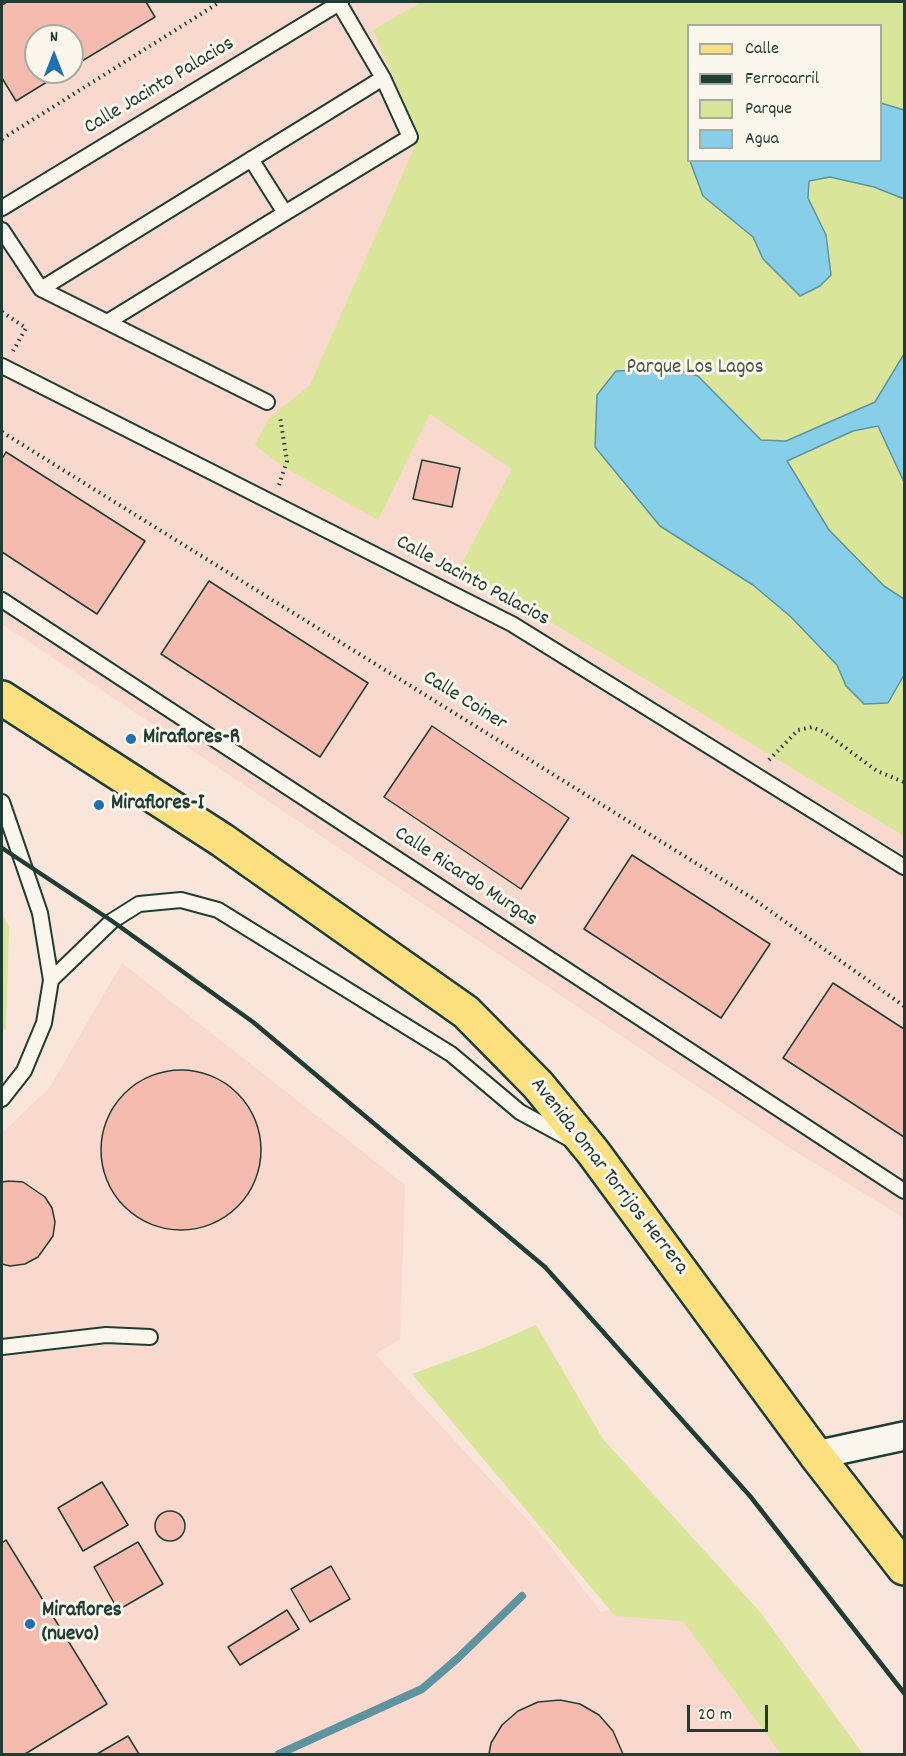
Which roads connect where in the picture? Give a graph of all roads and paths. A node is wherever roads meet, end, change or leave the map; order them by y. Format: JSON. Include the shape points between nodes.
{"nodes":[{"id":1,"x":220,"y":2,"type":"edge"},
{"id":2,"x":340,"y":2,"type":"edge"},
{"id":3,"x":383,"y":78,"type":"junction"},
{"id":4,"x":2,"y":139,"type":"edge"},
{"id":5,"x":251,"y":159,"type":"junction"},
{"id":6,"x":2,"y":208,"type":"edge"},
{"id":7,"x":285,"y":213,"type":"junction"},
{"id":8,"x":2,"y":230,"type":"edge"},
{"id":9,"x":41,"y":289,"type":"junction"},
{"id":10,"x":2,"y":312,"type":"edge"},
{"id":11,"x":109,"y":321,"type":"junction"},
{"id":12,"x":12,"y":355,"type":"dead end"},
{"id":13,"x":2,"y":366,"type":"edge"},
{"id":14,"x":267,"y":402,"type":"joint"},
{"id":15,"x":2,"y":432,"type":"edge"},
{"id":16,"x":271,"y":502,"type":"junction"},
{"id":17,"x":2,"y":600,"type":"edge"},
{"id":18,"x":2,"y":698,"type":"edge"},
{"id":19,"x":756,"y":774,"type":"junction"},
{"id":20,"x":904,"y":782,"type":"edge"},
{"id":21,"x":2,"y":802,"type":"edge"},
{"id":22,"x":904,"y":867,"type":"edge"},
{"id":23,"x":51,"y":980,"type":"junction"},
{"id":24,"x":904,"y":1006,"type":"edge"},
{"id":25,"x":2,"y":1099,"type":"edge"},
{"id":26,"x":593,"y":1152,"type":"junction"},
{"id":27,"x":904,"y":1191,"type":"edge"},
{"id":28,"x":150,"y":1337,"type":"dead end"},
{"id":29,"x":2,"y":1347,"type":"edge"},
{"id":30,"x":904,"y":1436,"type":"edge"},
{"id":31,"x":816,"y":1455,"type":"junction"},
{"id":32,"x":904,"y":1568,"type":"edge"}],
"edges":[{"from":1,"to":4,"type":"path"},
{"from":2,"to":3,"type":"lane"},
{"from":2,"to":6,"type":"lane","name":"Calle Jacinto Palacios"},
{"from":3,"to":5,"type":"lane"},
{"from":3,"to":7,"type":"lane","via":[[410,137]]},
{"from":5,"to":7,"type":"lane"},
{"from":5,"to":9,"type":"lane"},
{"from":7,"to":11,"type":"lane"},
{"from":8,"to":9,"type":"lane"},
{"from":9,"to":11,"type":"lane"},
{"from":10,"to":12,"type":"path","via":[[26,328]]},
{"from":11,"to":14,"type":"lane"},
{"from":13,"to":16,"type":"lane","name":"Calle Jacinto Palacios"},
{"from":14,"to":16,"type":"path","via":[[280,416],[287,461]]},
{"from":15,"to":24,"type":"path","name":"Calle Coiner","via":[[752,897]]},
{"from":16,"to":19,"type":"lane","name":"Calle Jacinto Palacios","via":[[512,624]]},
{"from":17,"to":27,"type":"lane","name":"Calle Ricardo Murgas"},
{"from":18,"to":26,"type":"main road","name":"Avenida Omar Torrijos Herrera","via":[[222,840],[466,1012],[538,1085]]},
{"from":19,"to":20,"type":"path","via":[[798,730],[812,727],[877,771]]},
{"from":19,"to":22,"type":"lane","name":"Calle Jacinto Palacios"},
{"from":21,"to":23,"type":"lane","via":[[40,913]]},
{"from":23,"to":25,"type":"lane","via":[[44,1023],[24,1071]]},
{"from":23,"to":26,"type":"lane","via":[[112,921],[139,904],[181,900],[218,910],[451,1054],[520,1112]]},
{"from":26,"to":31,"type":"main road","name":"Avenida Omar Torrijos Herrera"},
{"from":28,"to":29,"type":"lane","via":[[106,1335]]},
{"from":30,"to":31,"type":"street"},
{"from":31,"to":32,"type":"main road","name":"Avenida Omar Torrijos Herrera"}]}
